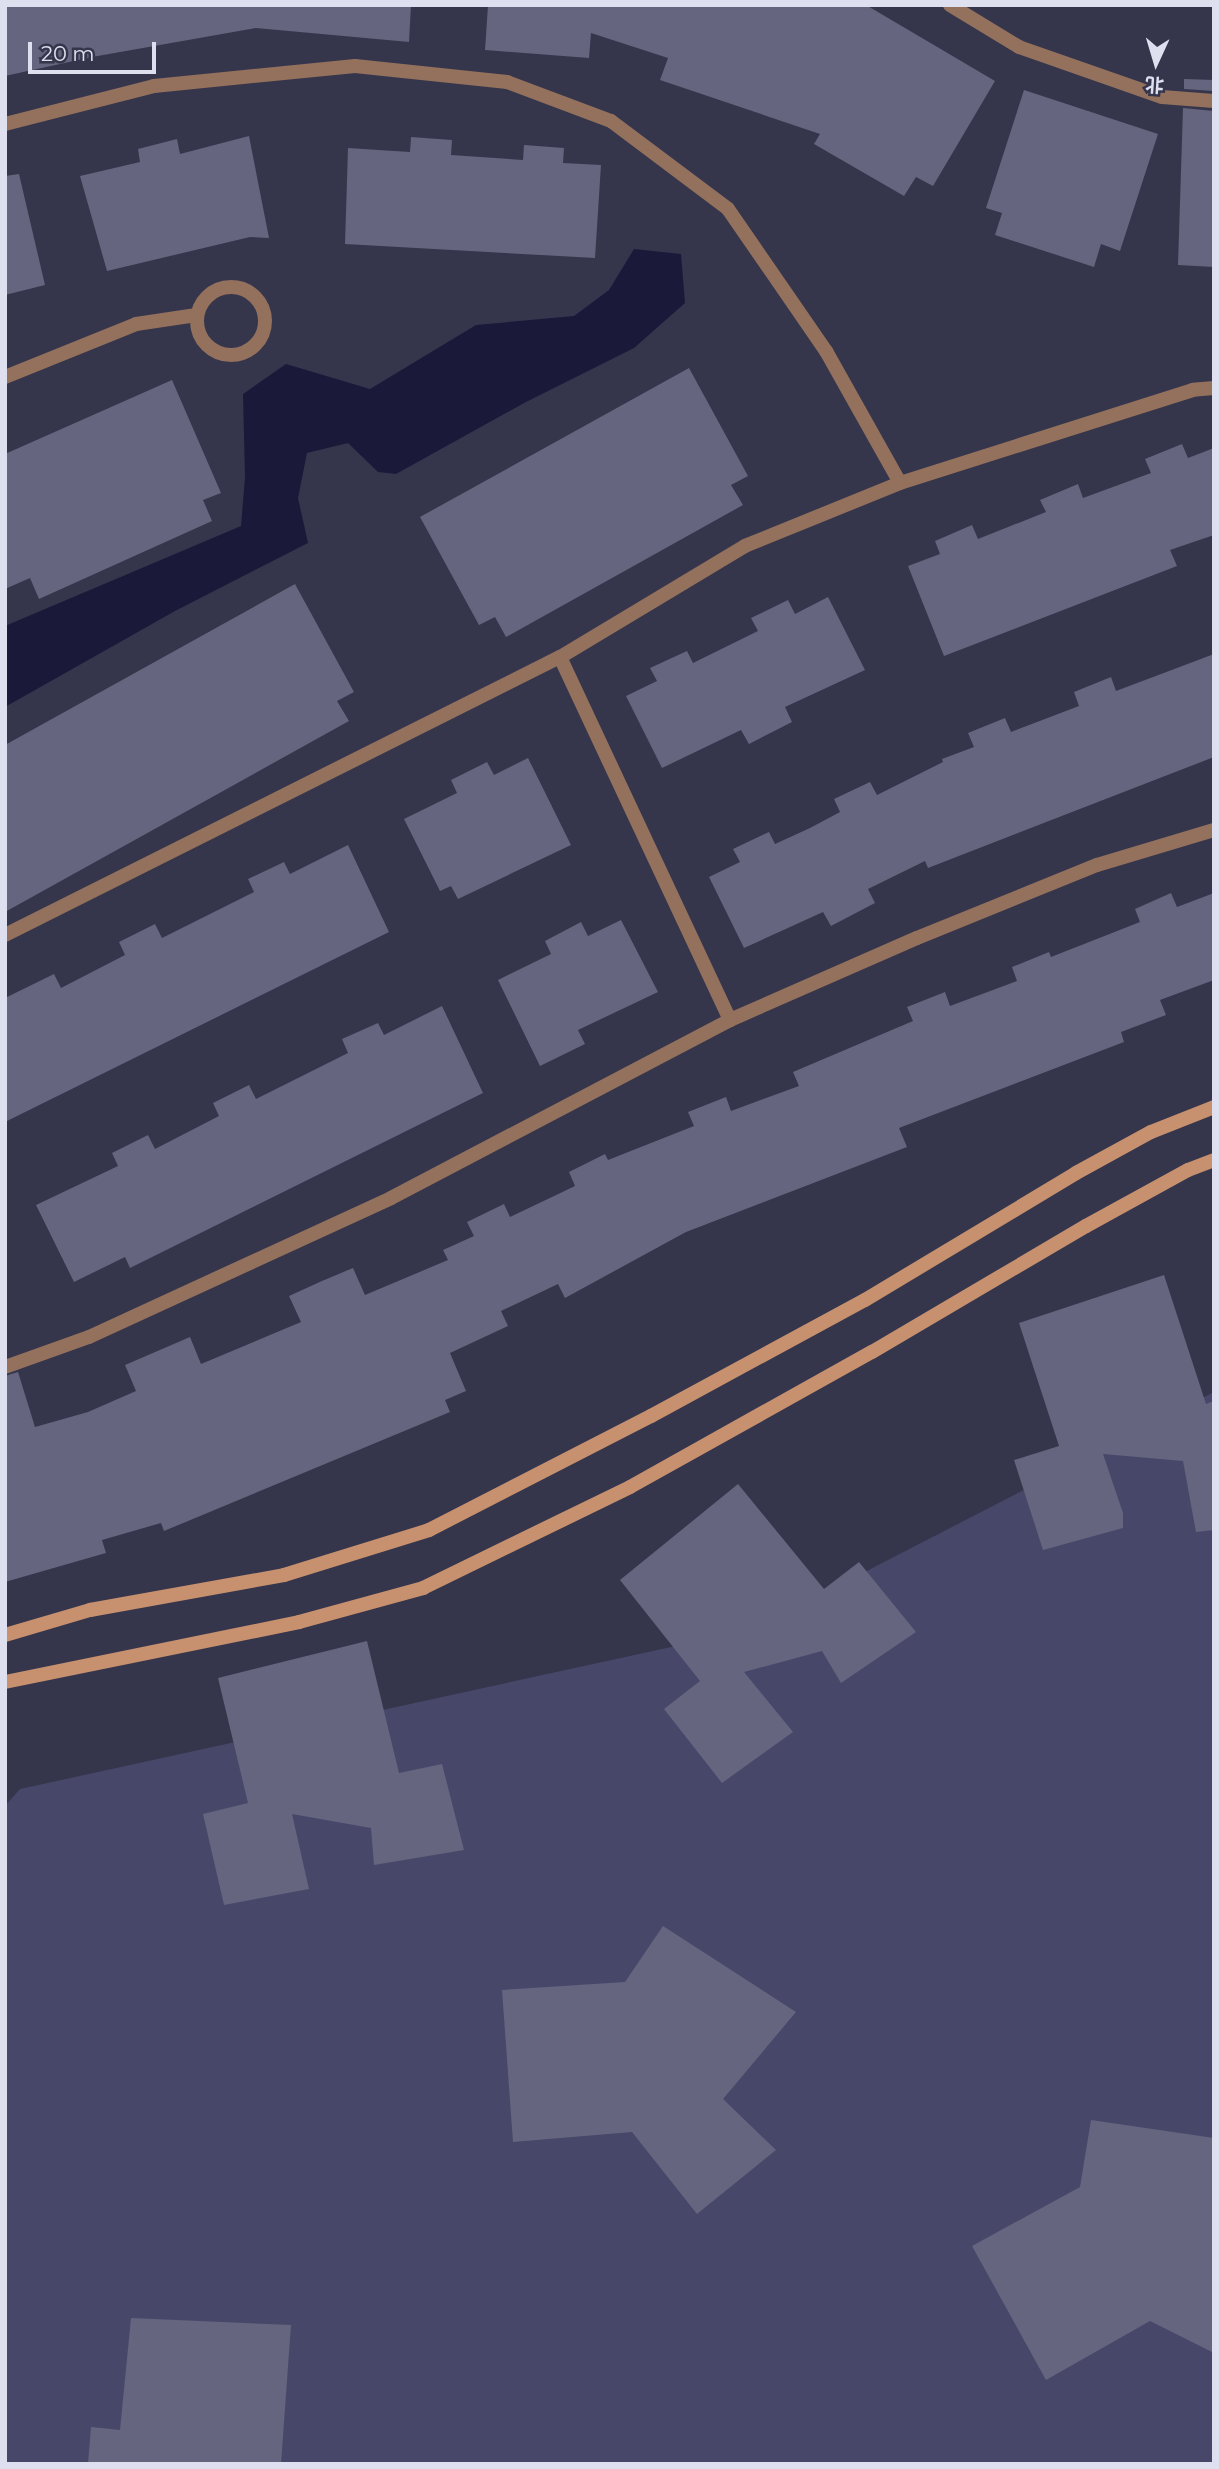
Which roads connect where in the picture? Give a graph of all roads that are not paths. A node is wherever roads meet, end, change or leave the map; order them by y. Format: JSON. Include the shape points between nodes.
{"nodes":[{"id":1,"x":950,"y":5,"type":"edge"},
{"id":2,"x":1214,"y":101,"type":"edge"},
{"id":3,"x":5,"y":124,"type":"edge"},
{"id":4,"x":196,"y":315,"type":"junction"},
{"id":5,"x":5,"y":377,"type":"edge"},
{"id":6,"x":1214,"y":388,"type":"edge"},
{"id":7,"x":900,"y":483,"type":"junction"},
{"id":8,"x":560,"y":656,"type":"junction"},
{"id":9,"x":1214,"y":830,"type":"edge"},
{"id":10,"x":5,"y":935,"type":"edge"},
{"id":11,"x":730,"y":1020,"type":"junction"},
{"id":12,"x":1214,"y":1107,"type":"edge"},
{"id":13,"x":1214,"y":1160,"type":"edge"},
{"id":14,"x":5,"y":1367,"type":"edge"},
{"id":15,"x":5,"y":1635,"type":"edge"},
{"id":16,"x":5,"y":1682,"type":"edge"}],
"edges":[{"from":1,"to":2,"type":"street","via":[[1018,47],[1162,97]]},
{"from":3,"to":7,"type":"street","via":[[154,86],[355,66],[507,82],[611,121],[728,209],[826,351]]},
{"from":4,"to":4,"type":"street","via":[[200,338],[218,353],[242,354],[253,348],[264,329],[263,307],[238,287],[216,289]]},
{"from":4,"to":5,"type":"street","via":[[136,324]]},
{"from":6,"to":7,"type":"street","via":[[1193,390]]},
{"from":7,"to":8,"type":"street","via":[[745,546]]},
{"from":8,"to":10,"type":"street"},
{"from":8,"to":11,"type":"street"},
{"from":9,"to":11,"type":"street","via":[[1097,865]]},
{"from":11,"to":14,"type":"street","via":[[391,1198],[89,1337]]},
{"from":12,"to":15,"type":"street","via":[[1151,1132],[865,1300],[429,1530],[284,1575],[90,1610]]},
{"from":13,"to":16,"type":"street","via":[[1086,1226],[630,1488],[423,1588],[299,1622]]}]}
